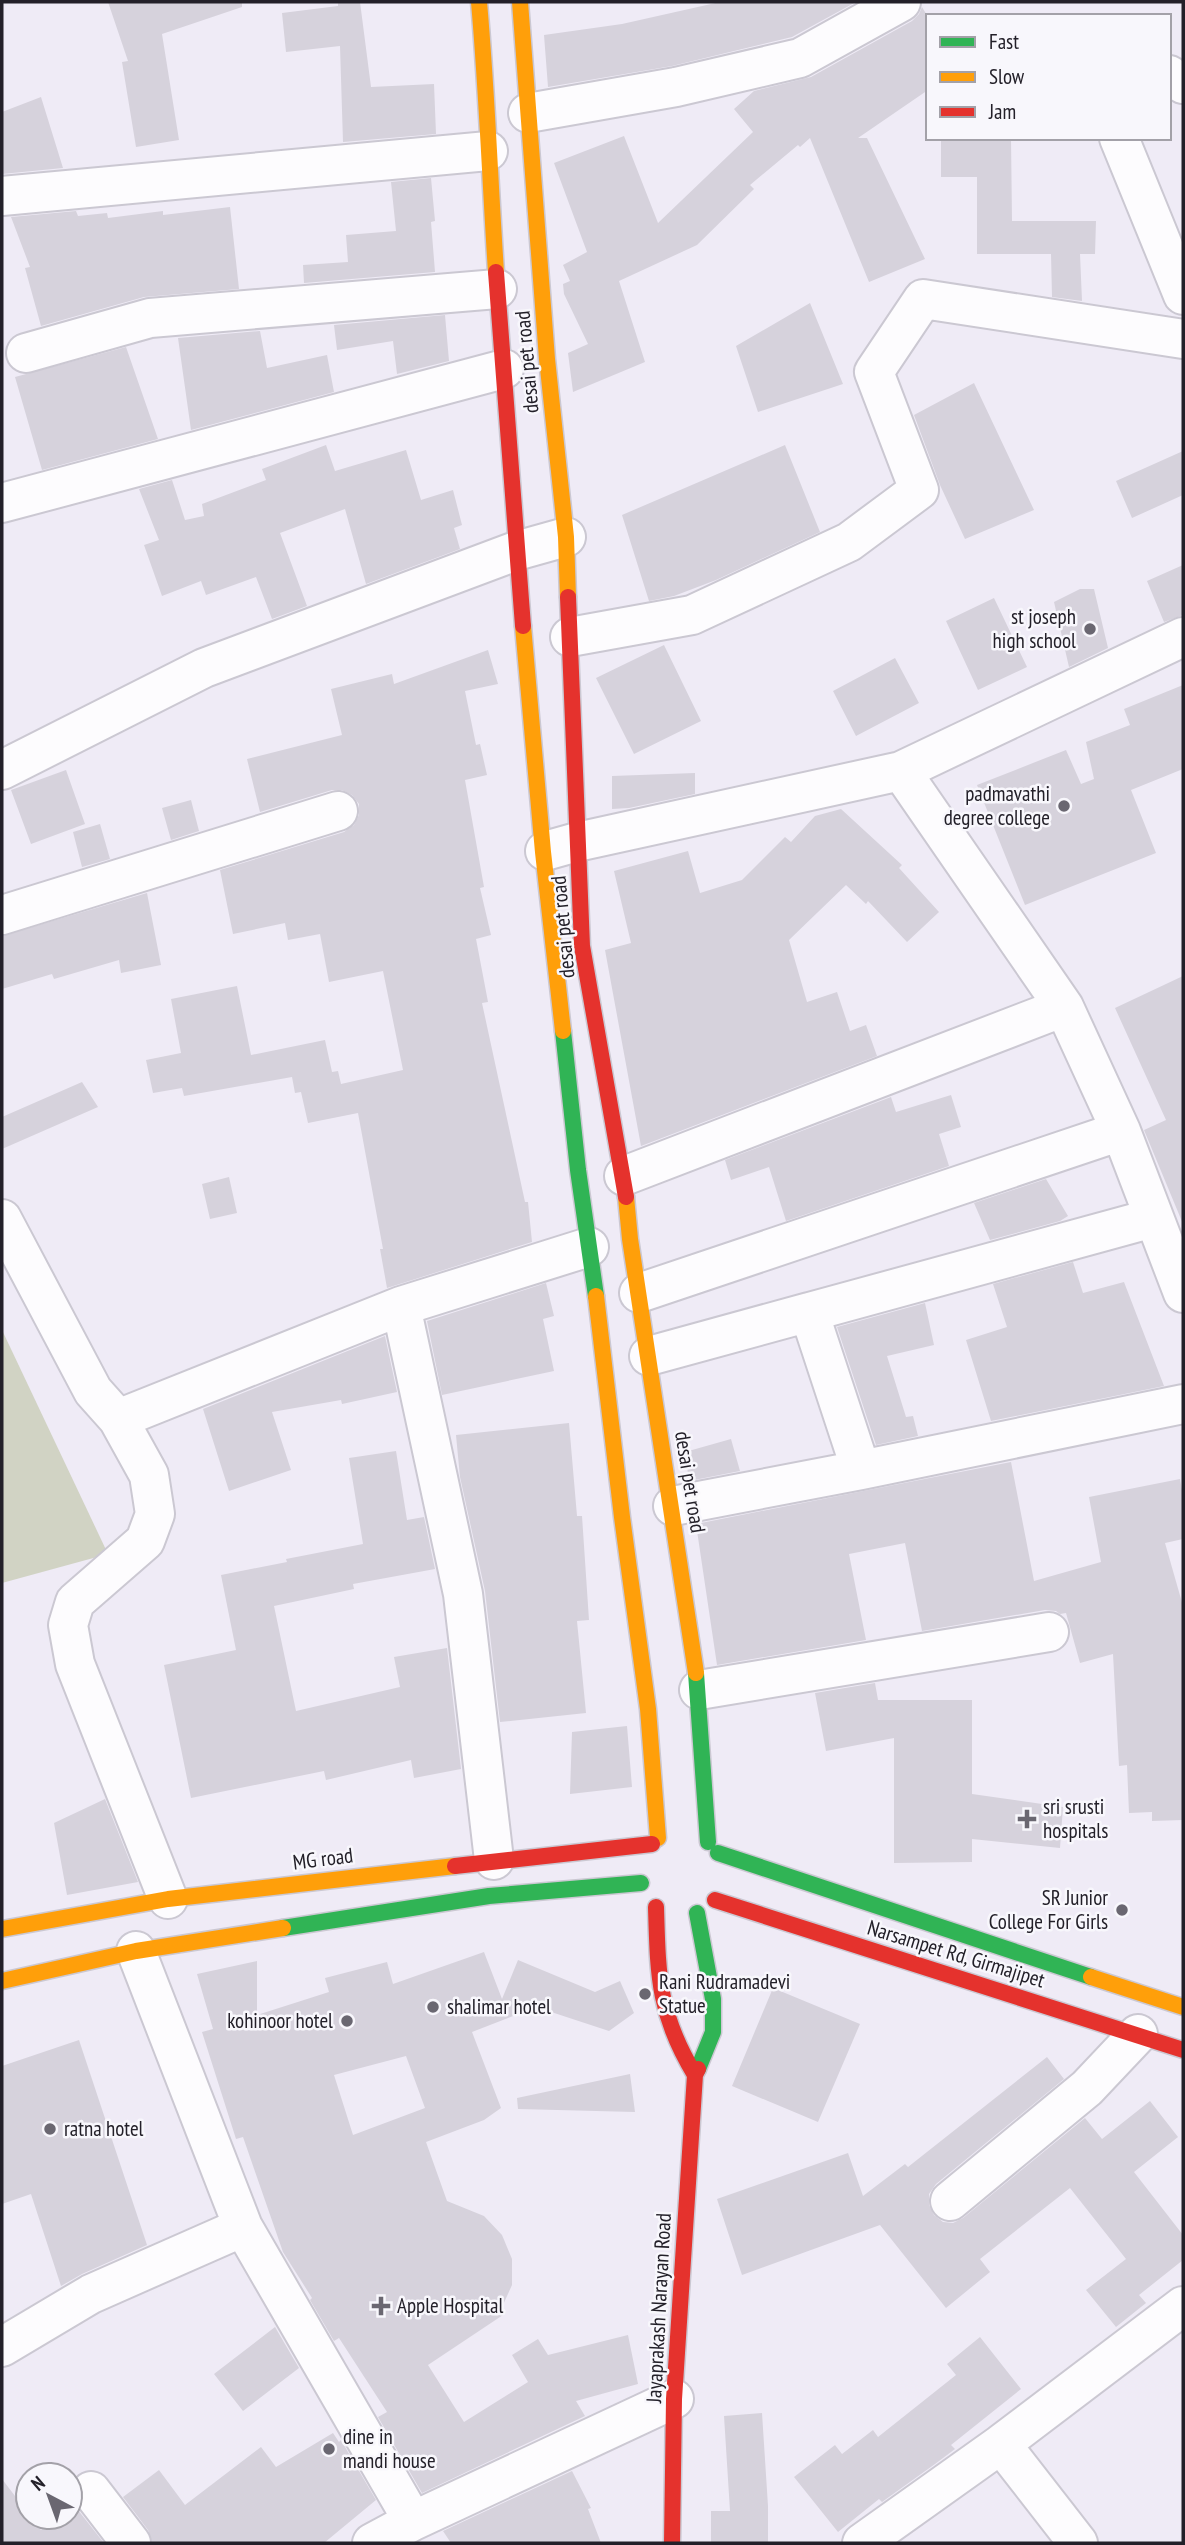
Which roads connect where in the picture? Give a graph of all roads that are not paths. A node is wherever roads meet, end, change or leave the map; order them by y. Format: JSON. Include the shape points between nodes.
{"nodes":[{"id":1,"x":479,"y":2,"type":"edge"},
{"id":2,"x":520,"y":2,"type":"edge"},
{"id":3,"x":901,"y":2,"type":"edge"},
{"id":4,"x":528,"y":113,"type":"junction"},
{"id":5,"x":1120,"y":140,"type":"edge"},
{"id":6,"x":488,"y":151,"type":"junction"},
{"id":7,"x":2,"y":196,"type":"edge"},
{"id":8,"x":497,"y":289,"type":"junction"},
{"id":9,"x":1183,"y":295,"type":"edge"},
{"id":10,"x":1183,"y":339,"type":"edge"},
{"id":11,"x":26,"y":354,"type":"dead end"},
{"id":12,"x":504,"y":369,"type":"junction"},
{"id":13,"x":2,"y":503,"type":"edge"},
{"id":14,"x":566,"y":537,"type":"junction"},
{"id":15,"x":516,"y":551,"type":"junction"},
{"id":16,"x":570,"y":637,"type":"junction"},
{"id":17,"x":1183,"y":637,"type":"edge"},
{"id":18,"x":2,"y":770,"type":"edge"},
{"id":19,"x":901,"y":771,"type":"junction"},
{"id":20,"x":338,"y":811,"type":"dead end"},
{"id":21,"x":560,"y":847,"type":"junction"},
{"id":22,"x":2,"y":915,"type":"edge"},
{"id":23,"x":1065,"y":1007,"type":"junction"},
{"id":24,"x":1121,"y":1131,"type":"junction"},
{"id":25,"x":624,"y":1175,"type":"junction"},
{"id":26,"x":1153,"y":1218,"type":"junction"},
{"id":27,"x":2,"y":1219,"type":"edge"},
{"id":28,"x":589,"y":1247,"type":"junction"},
{"id":29,"x":639,"y":1293,"type":"junction"},
{"id":30,"x":1183,"y":1293,"type":"edge"},
{"id":31,"x":401,"y":1306,"type":"junction"},
{"id":32,"x":742,"y":1331,"type":"junction"},
{"id":33,"x":649,"y":1356,"type":"junction"},
{"id":34,"x":1183,"y":1404,"type":"edge"},
{"id":35,"x":118,"y":1419,"type":"junction"},
{"id":36,"x":861,"y":1470,"type":"junction"},
{"id":37,"x":673,"y":1506,"type":"junction"},
{"id":38,"x":1049,"y":1632,"type":"dead end"},
{"id":39,"x":699,"y":1690,"type":"junction"},
{"id":40,"x":688,"y":1835,"type":"dead end"},
{"id":41,"x":660,"y":1839,"type":"junction"},
{"id":42,"x":713,"y":1848,"type":"junction"},
{"id":43,"x":494,"y":1860,"type":"junction"},
{"id":44,"x":642,"y":1871,"type":"junction"},
{"id":45,"x":168,"y":1899,"type":"junction"},
{"id":46,"x":715,"y":1900,"type":"junction"},
{"id":47,"x":656,"y":1907,"type":"junction"},
{"id":48,"x":685,"y":1915,"type":"junction"},
{"id":49,"x":2,"y":1929,"type":"edge"},
{"id":50,"x":136,"y":1951,"type":"junction"},
{"id":51,"x":2,"y":1981,"type":"edge"},
{"id":52,"x":1183,"y":2007,"type":"edge"},
{"id":53,"x":1139,"y":2034,"type":"junction"},
{"id":54,"x":1183,"y":2050,"type":"edge"},
{"id":55,"x":695,"y":2076,"type":"junction"},
{"id":56,"x":950,"y":2201,"type":"dead end"},
{"id":57,"x":243,"y":2227,"type":"junction"},
{"id":58,"x":1183,"y":2306,"type":"edge"},
{"id":59,"x":2,"y":2347,"type":"edge"},
{"id":60,"x":674,"y":2399,"type":"junction"},
{"id":61,"x":1001,"y":2444,"type":"junction"},
{"id":62,"x":91,"y":2491,"type":"dead end"},
{"id":63,"x":413,"y":2521,"type":"junction"},
{"id":64,"x":131,"y":2543,"type":"edge"},
{"id":65,"x":372,"y":2543,"type":"edge"},
{"id":66,"x":672,"y":2543,"type":"edge"},
{"id":67,"x":862,"y":2543,"type":"edge"},
{"id":68,"x":1078,"y":2543,"type":"edge"}],
"edges":[{"from":1,"to":6,"type":"street","name":"desai pet road"},
{"from":2,"to":4,"type":"street","name":"desai pet road"},
{"from":3,"to":4,"type":"street","via":[[800,58],[676,87]]},
{"from":4,"to":14,"type":"street","name":"desai pet road"},
{"from":5,"to":9,"type":"street"},
{"from":6,"to":7,"type":"street"},
{"from":6,"to":8,"type":"street","name":"desai pet road"},
{"from":8,"to":11,"type":"street","via":[[150,318]]},
{"from":8,"to":12,"type":"street","name":"desai pet road"},
{"from":10,"to":16,"type":"street","via":[[923,299],[874,372],[919,490],[849,542],[692,615]]},
{"from":12,"to":13,"type":"street"},
{"from":12,"to":15,"type":"street","name":"desai pet road"},
{"from":14,"to":15,"type":"street"},
{"from":14,"to":16,"type":"street","name":"desai pet road"},
{"from":15,"to":18,"type":"street","via":[[204,668]]},
{"from":15,"to":21,"type":"street","name":"desai pet road"},
{"from":16,"to":21,"type":"street","name":"desai pet road"},
{"from":17,"to":19,"type":"street"},
{"from":19,"to":21,"type":"street"},
{"from":19,"to":23,"type":"street"},
{"from":20,"to":22,"type":"street"},
{"from":21,"to":25,"type":"street","name":"desai pet road"},
{"from":21,"to":28,"type":"street","name":"desai pet road","via":[[578,1170]]},
{"from":23,"to":24,"type":"street"},
{"from":23,"to":25,"type":"street"},
{"from":24,"to":26,"type":"street"},
{"from":24,"to":29,"type":"street"},
{"from":25,"to":29,"type":"street","name":"desai pet road"},
{"from":26,"to":30,"type":"street"},
{"from":26,"to":32,"type":"street"},
{"from":27,"to":35,"type":"street","via":[[93,1391]]},
{"from":28,"to":31,"type":"street"},
{"from":28,"to":41,"type":"street","name":"desai pet road","via":[[648,1709]]},
{"from":29,"to":33,"type":"street","name":"desai pet road"},
{"from":31,"to":35,"type":"street"},
{"from":31,"to":43,"type":"street","via":[[463,1594]]},
{"from":32,"to":33,"type":"street"},
{"from":32,"to":36,"type":"street","via":[[809,1312]]},
{"from":33,"to":37,"type":"street","name":"desai pet road"},
{"from":34,"to":36,"type":"street"},
{"from":35,"to":45,"type":"street","via":[[149,1475],[155,1514],[145,1541],[75,1602],[68,1625],[75,1664]]},
{"from":36,"to":37,"type":"street"},
{"from":37,"to":39,"type":"street","name":"desai pet road"},
{"from":38,"to":39,"type":"street"},
{"from":39,"to":42,"type":"street","name":"desai pet road"},
{"from":40,"to":42,"type":"street","name":"Narsampet Rd, Girmajipet"},
{"from":41,"to":43,"type":"street","name":"MG road"},
{"from":41,"to":44,"type":"street"},
{"from":42,"to":46,"type":"street","name":"desai pet road","via":[[723,1877]]},
{"from":42,"to":52,"type":"street","name":"Narsampet Rd, Girmajipet"},
{"from":43,"to":45,"type":"street","name":"MG road"},
{"from":44,"to":47,"type":"street","via":[[647,1896]]},
{"from":44,"to":50,"type":"street"},
{"from":45,"to":49,"type":"street","name":"MG road"},
{"from":46,"to":48,"type":"street"},
{"from":46,"to":53,"type":"street","name":"Narsampet Rd, Girmajipet"},
{"from":47,"to":48,"type":"street"},
{"from":47,"to":55,"type":"street","via":[[657,1963],[667,2017]]},
{"from":48,"to":55,"type":"street","name":"Jayaprakash Narayan Road","via":[[713,1998],[713,2032]]},
{"from":50,"to":51,"type":"street"},
{"from":50,"to":57,"type":"street"},
{"from":53,"to":54,"type":"street","name":"Narsampet Rd, Girmajipet"},
{"from":53,"to":56,"type":"street","via":[[1087,2088]]},
{"from":55,"to":60,"type":"street","name":"Jayaprakash Narayan Road"},
{"from":57,"to":59,"type":"street","via":[[91,2294]]},
{"from":57,"to":63,"type":"street"},
{"from":58,"to":61,"type":"street"},
{"from":60,"to":63,"type":"street"},
{"from":60,"to":66,"type":"street","name":"Jayaprakash Narayan Road"},
{"from":61,"to":67,"type":"street"},
{"from":61,"to":68,"type":"street"},
{"from":62,"to":64,"type":"street"},
{"from":63,"to":65,"type":"street"}]}
